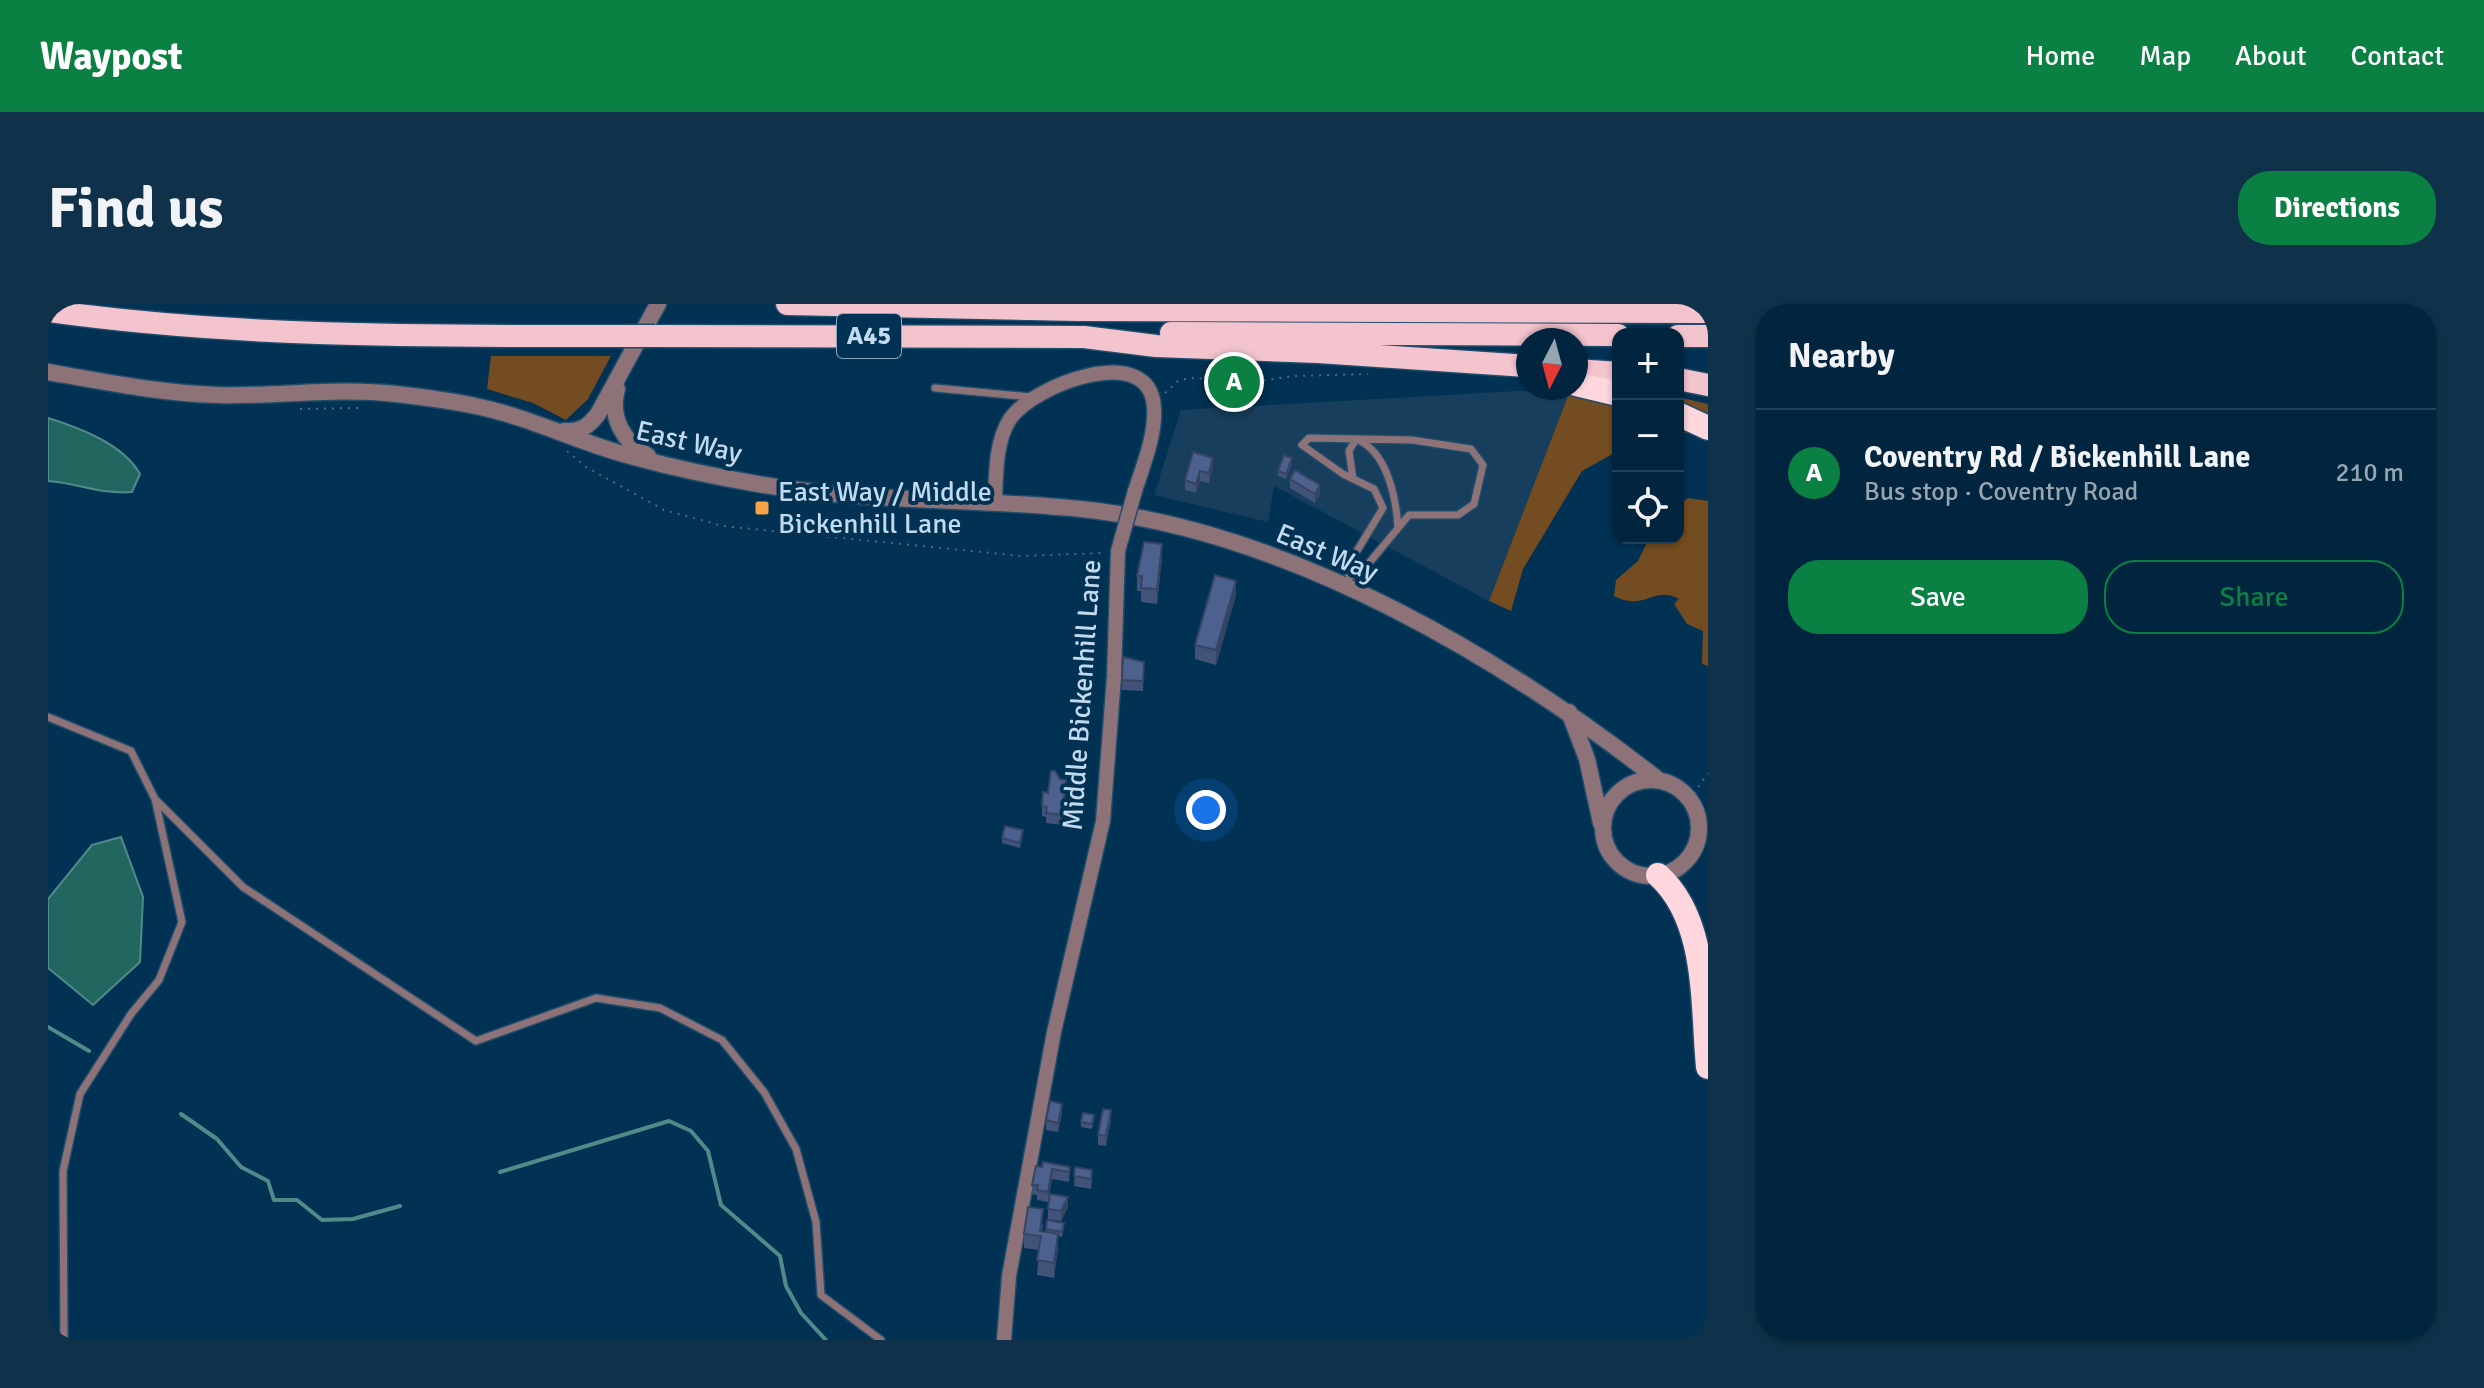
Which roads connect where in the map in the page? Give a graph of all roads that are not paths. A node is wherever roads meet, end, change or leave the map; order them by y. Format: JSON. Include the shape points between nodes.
{"nodes":[{"id":1,"x":658,"y":304,"type":"edge"},
{"id":2,"x":787,"y":304,"type":"edge"},
{"id":3,"x":1102,"y":304,"type":"edge"},
{"id":4,"x":1079,"y":310,"type":"junction"},
{"id":5,"x":48,"y":311,"type":"edge"},
{"id":6,"x":1708,"y":312,"type":"edge"},
{"id":7,"x":1612,"y":335,"type":"edge"},
{"id":8,"x":1684,"y":336,"type":"edge"},
{"id":9,"x":1708,"y":336,"type":"edge"},
{"id":10,"x":1084,"y":337,"type":"junction"},
{"id":11,"x":1516,"y":365,"type":"edge"},
{"id":12,"x":1588,"y":371,"type":"edge"},
{"id":13,"x":48,"y":372,"type":"edge"},
{"id":14,"x":1612,"y":373,"type":"edge"},
{"id":15,"x":620,"y":376,"type":"junction"},
{"id":16,"x":1684,"y":380,"type":"edge"},
{"id":17,"x":1708,"y":385,"type":"edge"},
{"id":18,"x":1588,"y":387,"type":"edge"},
{"id":19,"x":935,"y":388,"type":"dead end"},
{"id":20,"x":1612,"y":393,"type":"edge"},
{"id":21,"x":1031,"y":397,"type":"junction"},
{"id":22,"x":1684,"y":417,"type":"edge"},
{"id":23,"x":1708,"y":428,"type":"edge"},
{"id":24,"x":559,"y":437,"type":"junction"},
{"id":25,"x":1356,"y":439,"type":"junction"},
{"id":26,"x":658,"y":462,"type":"junction"},
{"id":27,"x":1353,"y":479,"type":"junction"},
{"id":28,"x":995,"y":502,"type":"junction"},
{"id":29,"x":1398,"y":528,"type":"junction"},
{"id":30,"x":1348,"y":582,"type":"junction"},
{"id":31,"x":1569,"y":712,"type":"junction"},
{"id":32,"x":48,"y":717,"type":"edge"},
{"id":33,"x":1660,"y":781,"type":"junction"},
{"id":34,"x":155,"y":799,"type":"junction"},
{"id":35,"x":1691,"y":802,"type":"junction"},
{"id":36,"x":1708,"y":817,"type":"edge"},
{"id":37,"x":1604,"y":837,"type":"junction"},
{"id":38,"x":1708,"y":847,"type":"edge"},
{"id":39,"x":1691,"y":853,"type":"junction"},
{"id":40,"x":1658,"y":875,"type":"junction"},
{"id":41,"x":1708,"y":1067,"type":"edge"},
{"id":42,"x":64,"y":1340,"type":"edge"},
{"id":43,"x":881,"y":1340,"type":"edge"},
{"id":44,"x":1004,"y":1340,"type":"edge"}],
"edges":[{"from":1,"to":15,"type":"street"},
{"from":2,"to":4,"type":"highway","number":"A45"},
{"from":3,"to":4,"type":"highway"},
{"from":4,"to":6,"type":"highway","number":"A45"},
{"from":5,"to":10,"type":"highway","number":"A45","bridge":true,"via":[[269,334]]},
{"from":7,"to":10,"type":"highway","number":"A45","via":[[1223,331]]},
{"from":8,"to":9,"type":"highway"},
{"from":10,"to":11,"type":"highway","via":[[1156,346]]},
{"from":12,"to":14,"type":"highway"},
{"from":13,"to":24,"type":"street","name":"East Way","via":[[217,395],[391,393],[482,407]]},
{"from":15,"to":24,"type":"street","via":[[589,426]]},
{"from":15,"to":26,"type":"street","via":[[614,402],[619,425],[637,450]]},
{"from":16,"to":17,"type":"highway"},
{"from":18,"to":20,"type":"highway"},
{"from":19,"to":21,"type":"lane"},
{"from":21,"to":28,"type":"street","name":"Middle Bickenhill Lane","via":[[1003,434]]},
{"from":21,"to":44,"type":"street","name":"Middle Bickenhill Lane","bridge":true,"via":[[1084,376],[1130,374],[1144,384],[1154,407],[1118,552],[1103,821],[1054,1032],[1009,1276]]},
{"from":22,"to":23,"type":"highway"},
{"from":24,"to":26,"type":"street","name":"East Way"},
{"from":25,"to":27,"type":"lane","via":[[1349,451]]},
{"from":25,"to":27,"type":"lane","via":[[1309,438],[1302,445]]},
{"from":25,"to":29,"type":"lane","via":[[1368,444],[1385,469]]},
{"from":25,"to":29,"type":"lane","via":[[1471,449],[1483,465],[1474,504],[1458,515],[1409,515]]},
{"from":26,"to":28,"type":"street","name":"East Way","via":[[827,494]]},
{"from":27,"to":30,"type":"lane","via":[[1374,489],[1383,508],[1346,569]]},
{"from":28,"to":30,"type":"street","name":"East Way","via":[[1167,523]]},
{"from":29,"to":30,"type":"lane"},
{"from":30,"to":31,"type":"street","name":"East Way"},
{"from":31,"to":33,"type":"street","name":"East Way"},
{"from":31,"to":37,"type":"street","via":[[1587,759]]},
{"from":32,"to":34,"type":"lane","via":[[131,751]]},
{"from":33,"to":35,"type":"street","name":"East Way","via":[[1679,789]]},
{"from":33,"to":37,"type":"street","via":[[1640,781],[1614,797],[1604,816]]},
{"from":34,"to":42,"type":"lane","via":[[182,922],[159,980],[80,1094],[63,1171]]},
{"from":34,"to":43,"type":"lane","via":[[243,887],[476,1041],[596,998],[660,1008],[722,1040],[764,1092],[796,1149],[816,1222],[821,1295]]},
{"from":35,"to":36,"type":"street","name":"East Way"},
{"from":35,"to":39,"type":"street","via":[[1698,834]]},
{"from":37,"to":40,"type":"street","via":[[1619,864],[1638,874]]},
{"from":38,"to":39,"type":"street"},
{"from":39,"to":40,"type":"street"},
{"from":40,"to":41,"type":"highway","via":[[1682,899],[1691,919]]}]}
